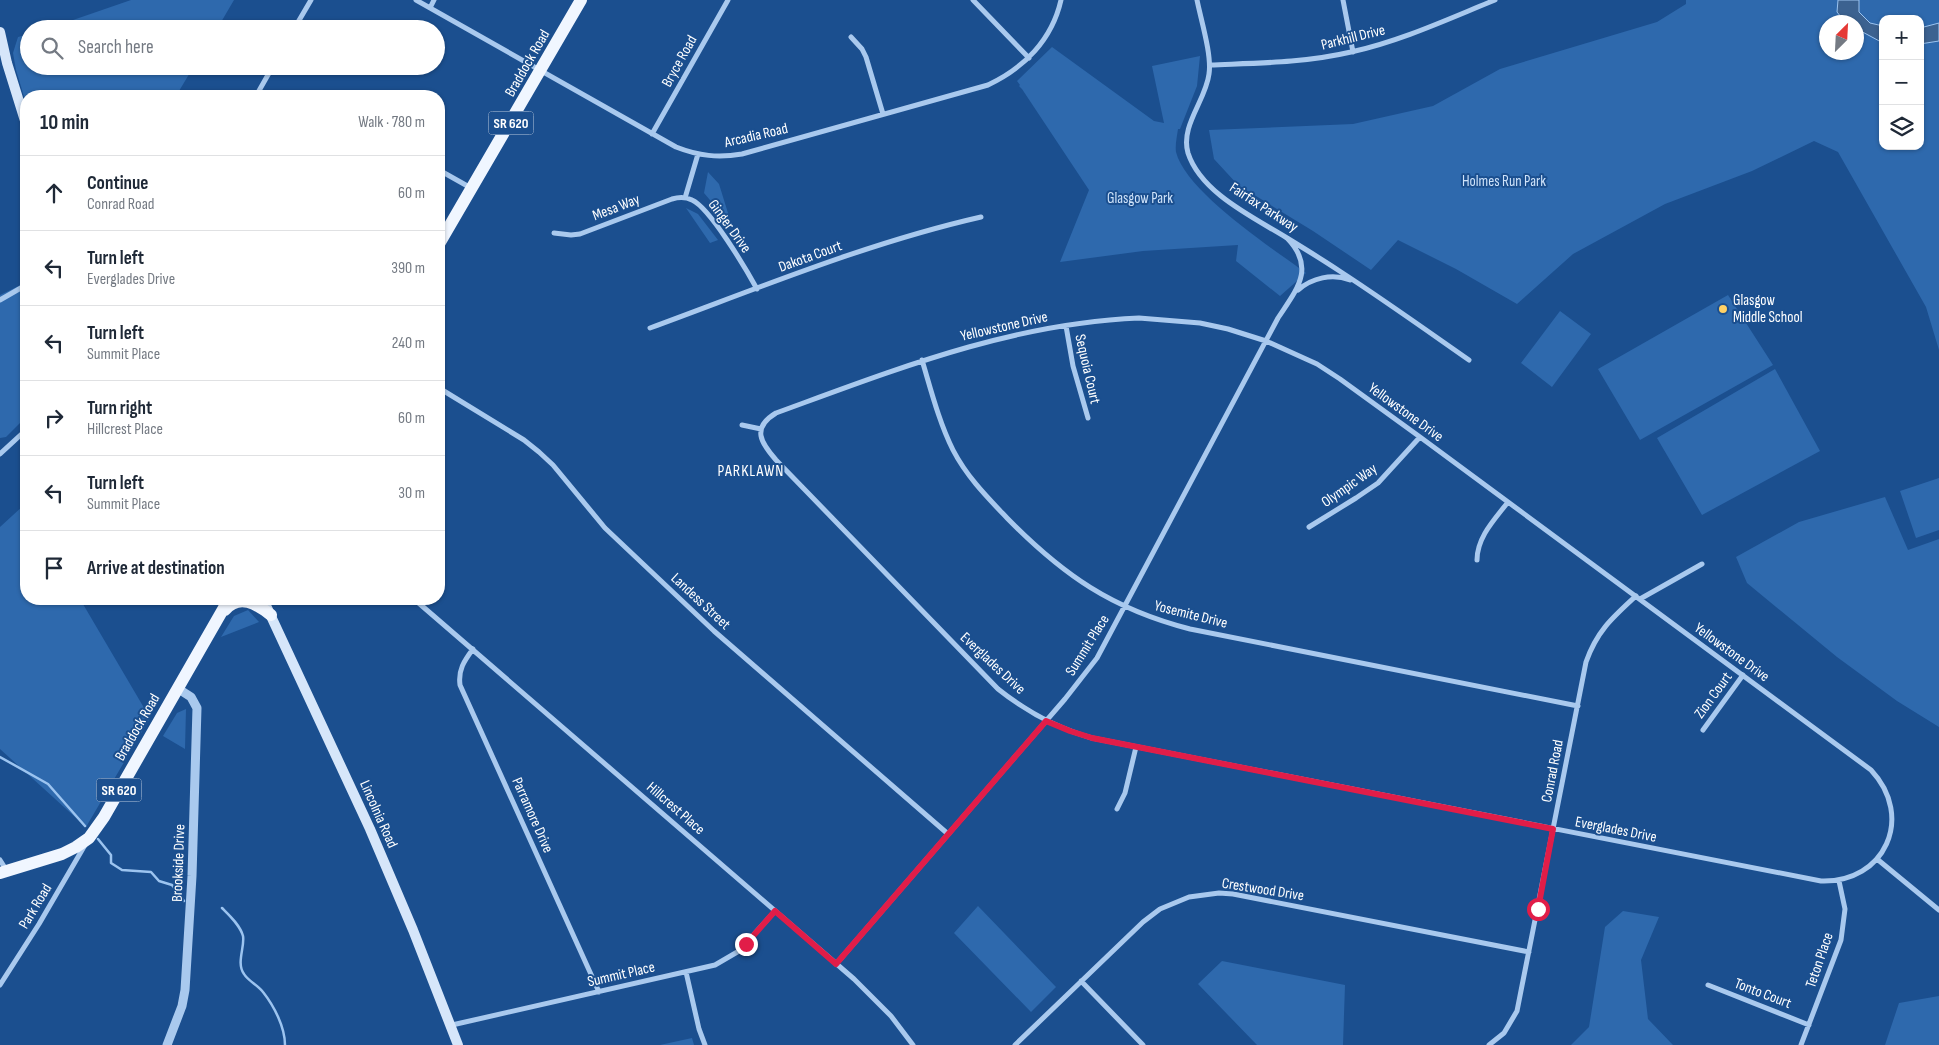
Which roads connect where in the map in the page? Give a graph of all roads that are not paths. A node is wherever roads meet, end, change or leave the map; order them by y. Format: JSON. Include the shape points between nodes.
{"nodes":[{"id":1,"x":311,"y":0,"type":"edge"},
{"id":2,"x":416,"y":0,"type":"edge"},
{"id":3,"x":434,"y":0,"type":"edge"},
{"id":4,"x":581,"y":0,"type":"edge"},
{"id":5,"x":728,"y":0,"type":"edge"},
{"id":6,"x":973,"y":0,"type":"edge"},
{"id":7,"x":1062,"y":0,"type":"edge"},
{"id":8,"x":1196,"y":0,"type":"edge"},
{"id":9,"x":1343,"y":0,"type":"edge"},
{"id":10,"x":1493,"y":0,"type":"edge"},
{"id":11,"x":430,"y":8,"type":"junction"},
{"id":12,"x":299,"y":20,"type":"edge"},
{"id":13,"x":0,"y":32,"type":"edge"},
{"id":14,"x":851,"y":37,"type":"dead end"},
{"id":15,"x":1353,"y":52,"type":"junction"},
{"id":16,"x":2,"y":53,"type":"edge"},
{"id":17,"x":1030,"y":58,"type":"junction"},
{"id":18,"x":1210,"y":65,"type":"junction"},
{"id":19,"x":541,"y":71,"type":"junction"},
{"id":20,"x":268,"y":75,"type":"edge"},
{"id":21,"x":259,"y":90,"type":"edge"},
{"id":22,"x":20,"y":106,"type":"edge"},
{"id":23,"x":883,"y":114,"type":"junction"},
{"id":24,"x":652,"y":134,"type":"junction"},
{"id":25,"x":698,"y":154,"type":"junction"},
{"id":26,"x":445,"y":173,"type":"edge"},
{"id":27,"x":472,"y":188,"type":"junction"},
{"id":28,"x":685,"y":198,"type":"junction"},
{"id":29,"x":981,"y":217,"type":"dead end"},
{"id":30,"x":554,"y":233,"type":"dead end"},
{"id":31,"x":445,"y":234,"type":"edge"},
{"id":32,"x":1286,"y":238,"type":"junction"},
{"id":33,"x":1359,"y":284,"type":"junction"},
{"id":34,"x":20,"y":288,"type":"edge"},
{"id":35,"x":756,"y":289,"type":"junction"},
{"id":36,"x":1294,"y":294,"type":"junction"},
{"id":37,"x":0,"y":300,"type":"edge"},
{"id":38,"x":1066,"y":326,"type":"junction"},
{"id":39,"x":650,"y":328,"type":"dead end"},
{"id":40,"x":1266,"y":340,"type":"junction"},
{"id":41,"x":922,"y":360,"type":"junction"},
{"id":42,"x":1468,"y":360,"type":"dead end"},
{"id":43,"x":445,"y":392,"type":"edge"},
{"id":44,"x":1088,"y":418,"type":"dead end"},
{"id":45,"x":742,"y":425,"type":"dead end"},
{"id":46,"x":761,"y":429,"type":"junction"},
{"id":47,"x":20,"y":436,"type":"edge"},
{"id":48,"x":1420,"y":437,"type":"junction"},
{"id":49,"x":0,"y":454,"type":"edge"},
{"id":50,"x":1508,"y":502,"type":"junction"},
{"id":51,"x":1309,"y":527,"type":"dead end"},
{"id":52,"x":1477,"y":560,"type":"dead end"},
{"id":53,"x":1702,"y":564,"type":"dead end"},
{"id":54,"x":1638,"y":598,"type":"junction"},
{"id":55,"x":226,"y":605,"type":"edge"},
{"id":56,"x":230,"y":605,"type":"edge"},
{"id":57,"x":256,"y":605,"type":"edge"},
{"id":58,"x":266,"y":605,"type":"edge"},
{"id":59,"x":421,"y":605,"type":"edge"},
{"id":60,"x":1125,"y":606,"type":"junction"},
{"id":61,"x":271,"y":615,"type":"junction"},
{"id":62,"x":217,"y":620,"type":"junction"},
{"id":63,"x":473,"y":649,"type":"junction"},
{"id":64,"x":1743,"y":675,"type":"junction"},
{"id":65,"x":177,"y":688,"type":"junction"},
{"id":66,"x":1578,"y":706,"type":"junction"},
{"id":67,"x":1046,"y":721,"type":"junction"},
{"id":68,"x":1703,"y":730,"type":"dead end"},
{"id":69,"x":1136,"y":746,"type":"junction"},
{"id":70,"x":1117,"y":809,"type":"dead end"},
{"id":71,"x":1553,"y":829,"type":"junction"},
{"id":72,"x":948,"y":834,"type":"junction"},
{"id":73,"x":89,"y":838,"type":"junction"},
{"id":74,"x":1877,"y":859,"type":"junction"},
{"id":75,"x":0,"y":860,"type":"edge"},
{"id":76,"x":4,"y":872,"type":"edge"},
{"id":77,"x":1839,"y":881,"type":"junction"},
{"id":78,"x":1939,"y":910,"type":"edge"},
{"id":79,"x":775,"y":911,"type":"junction"},
{"id":80,"x":1529,"y":952,"type":"junction"},
{"id":81,"x":836,"y":964,"type":"junction"},
{"id":82,"x":686,"y":972,"type":"junction"},
{"id":83,"x":1081,"y":981,"type":"junction"},
{"id":84,"x":0,"y":985,"type":"edge"},
{"id":85,"x":1708,"y":985,"type":"dead end"},
{"id":86,"x":599,"y":992,"type":"junction"},
{"id":87,"x":452,"y":1025,"type":"junction"},
{"id":88,"x":1809,"y":1025,"type":"junction"},
{"id":89,"x":167,"y":1045,"type":"edge"},
{"id":90,"x":458,"y":1045,"type":"edge"},
{"id":91,"x":705,"y":1045,"type":"edge"},
{"id":92,"x":912,"y":1045,"type":"edge"},
{"id":93,"x":1015,"y":1045,"type":"edge"},
{"id":94,"x":1143,"y":1045,"type":"edge"},
{"id":95,"x":1489,"y":1045,"type":"edge"},
{"id":96,"x":1801,"y":1045,"type":"edge"}],
"edges":[{"from":1,"to":12,"type":"street"},
{"from":2,"to":11,"type":"street","name":"Arcadia Road"},
{"from":3,"to":11,"type":"street"},
{"from":4,"to":19,"type":"main road","name":"Braddock Road","number":"SR 620"},
{"from":5,"to":24,"type":"street","name":"Bryce Road"},
{"from":6,"to":17,"type":"street"},
{"from":7,"to":17,"type":"street","name":"Arcadia Road","via":[[1049,32]]},
{"from":8,"to":18,"type":"street","name":"Fairfax Parkway"},
{"from":9,"to":15,"type":"street"},
{"from":10,"to":15,"type":"street","name":"Parkhill Drive","via":[[1415,32]]},
{"from":11,"to":19,"type":"street","name":"Arcadia Road"},
{"from":13,"to":16,"type":"main road"},
{"from":14,"to":23,"type":"street","via":[[866,57]]},
{"from":15,"to":18,"type":"street","name":"Parkhill Drive","via":[[1280,63]]},
{"from":16,"to":22,"type":"main road"},
{"from":17,"to":23,"type":"street","name":"Arcadia Road","via":[[988,85]]},
{"from":18,"to":32,"type":"street","name":"Fairfax Parkway","via":[[1207,85],[1188,133],[1188,152],[1194,166],[1226,200]]},
{"from":19,"to":24,"type":"street","name":"Arcadia Road"},
{"from":19,"to":27,"type":"main road","name":"Braddock Road","number":"SR 620"},
{"from":20,"to":21,"type":"street"},
{"from":23,"to":25,"type":"street","name":"Arcadia Road","via":[[742,154],[727,157]]},
{"from":24,"to":25,"type":"street","name":"Arcadia Road"},
{"from":25,"to":28,"type":"street","name":"Ginger Drive"},
{"from":26,"to":27,"type":"street"},
{"from":27,"to":31,"type":"main road","name":"Braddock Road","number":"SR 620"},
{"from":28,"to":30,"type":"street","name":"Mesa Way","via":[[672,199],[580,234]]},
{"from":28,"to":35,"type":"street","name":"Ginger Drive","via":[[707,213]]},
{"from":29,"to":35,"type":"street","name":"Dakota Court","via":[[897,239]]},
{"from":32,"to":33,"type":"street","name":"Fairfax Parkway"},
{"from":32,"to":36,"type":"street","name":"Summit Place","via":[[1298,251],[1302,268],[1302,277]]},
{"from":33,"to":36,"type":"street","name":"Summit Place","via":[[1343,278],[1321,278]]},
{"from":33,"to":42,"type":"street","name":"Fairfax Parkway"},
{"from":34,"to":37,"type":"street"},
{"from":35,"to":39,"type":"street","name":"Dakota Court"},
{"from":36,"to":40,"type":"street","name":"Summit Place"},
{"from":38,"to":40,"type":"street","name":"Yellowstone Drive","via":[[1114,319],[1169,320],[1200,323]]},
{"from":38,"to":41,"type":"street","name":"Yellowstone Drive","via":[[1008,337]]},
{"from":38,"to":44,"type":"street","name":"Sequoia Court"},
{"from":40,"to":48,"type":"street","name":"Yellowstone Drive","via":[[1317,364]]},
{"from":40,"to":60,"type":"street","name":"Summit Place"},
{"from":41,"to":46,"type":"street","name":"Yellowstone Drive","via":[[776,413]]},
{"from":41,"to":60,"type":"street","name":"Yosemite Drive","via":[[944,430],[976,484],[1055,564]]},
{"from":43,"to":72,"type":"street","name":"Landess Street","via":[[539,452],[558,470],[605,528],[714,631]]},
{"from":45,"to":46,"type":"street"},
{"from":46,"to":67,"type":"street","name":"Everglades Drive","via":[[762,442],[776,460],[950,640],[998,689]]},
{"from":47,"to":49,"type":"street"},
{"from":48,"to":50,"type":"street","name":"Yellowstone Drive"},
{"from":48,"to":51,"type":"street","name":"Olympic Way","via":[[1378,483]]},
{"from":50,"to":52,"type":"street","via":[[1482,537]]},
{"from":50,"to":54,"type":"street","name":"Yellowstone Drive"},
{"from":53,"to":54,"type":"street","name":"Conrad Road"},
{"from":54,"to":64,"type":"street","name":"Yellowstone Drive"},
{"from":54,"to":66,"type":"street","name":"Conrad Road","via":[[1607,623],[1599,634],[1586,662]]},
{"from":55,"to":62,"type":"main road","name":"Braddock Road","number":"SR 620"},
{"from":56,"to":62,"type":"main road"},
{"from":57,"to":61,"type":"main road"},
{"from":58,"to":61,"type":"main road","name":"Lincolnia Road"},
{"from":59,"to":63,"type":"street","name":"Hillcrest Place"},
{"from":60,"to":66,"type":"street","name":"Yosemite Drive","via":[[1190,629]]},
{"from":60,"to":67,"type":"street","name":"Summit Place","via":[[1097,658]]},
{"from":61,"to":87,"type":"main road","name":"Lincolnia Road","via":[[370,829]]},
{"from":62,"to":65,"type":"main road","name":"Braddock Road","number":"SR 620"},
{"from":63,"to":79,"type":"street","name":"Hillcrest Place"},
{"from":63,"to":86,"type":"street","name":"Parramore Drive","via":[[460,668],[460,685]]},
{"from":64,"to":68,"type":"street","name":"Zion Court"},
{"from":64,"to":74,"type":"street","name":"Yellowstone Drive","via":[[1879,778],[1889,798],[1892,823],[1885,847]]},
{"from":65,"to":73,"type":"main road","name":"Braddock Road","number":"SR 620"},
{"from":65,"to":89,"type":"street","name":"Brookside Drive","via":[[191,697],[197,708],[185,990]]},
{"from":66,"to":71,"type":"street","name":"Conrad Road"},
{"from":67,"to":69,"type":"street","name":"Everglades Drive","via":[[1085,736]]},
{"from":67,"to":72,"type":"street","name":"Summit Place"},
{"from":69,"to":70,"type":"street","via":[[1125,793]]},
{"from":69,"to":71,"type":"street","name":"Everglades Drive"},
{"from":71,"to":77,"type":"street","name":"Everglades Drive","via":[[1821,881]]},
{"from":71,"to":80,"type":"street","name":"Conrad Road"},
{"from":72,"to":81,"type":"street","name":"Summit Place"},
{"from":73,"to":76,"type":"main road","name":"Braddock Road","number":"SR 620","via":[[62,854]]},
{"from":73,"to":84,"type":"street","name":"Park Road"},
{"from":74,"to":77,"type":"street","name":"Everglades Drive","via":[[1861,873]]},
{"from":74,"to":78,"type":"street"},
{"from":75,"to":76,"type":"street"},
{"from":77,"to":88,"type":"street","name":"Teton Place","via":[[1845,909],[1841,940]]},
{"from":79,"to":81,"type":"street","name":"Hillcrest Place"},
{"from":79,"to":82,"type":"street","name":"Summit Place","via":[[734,955],[715,965]]},
{"from":80,"to":83,"type":"street","name":"Crestwood Drive","via":[[1233,894],[1211,893],[1189,897],[1160,909],[1142,922]]},
{"from":80,"to":95,"type":"street","name":"Conrad Road","via":[[1517,1011],[1504,1033]]},
{"from":81,"to":92,"type":"street","name":"Hillcrest Place","via":[[874,997]]},
{"from":82,"to":86,"type":"street","name":"Summit Place"},
{"from":82,"to":91,"type":"street"},
{"from":83,"to":93,"type":"street","name":"Crestwood Drive"},
{"from":83,"to":94,"type":"street"},
{"from":85,"to":88,"type":"street","name":"Tonto Court"},
{"from":86,"to":87,"type":"street","name":"Summit Place"},
{"from":87,"to":90,"type":"main road","name":"Lincolnia Road"},
{"from":88,"to":96,"type":"street","name":"Teton Place"}]}
